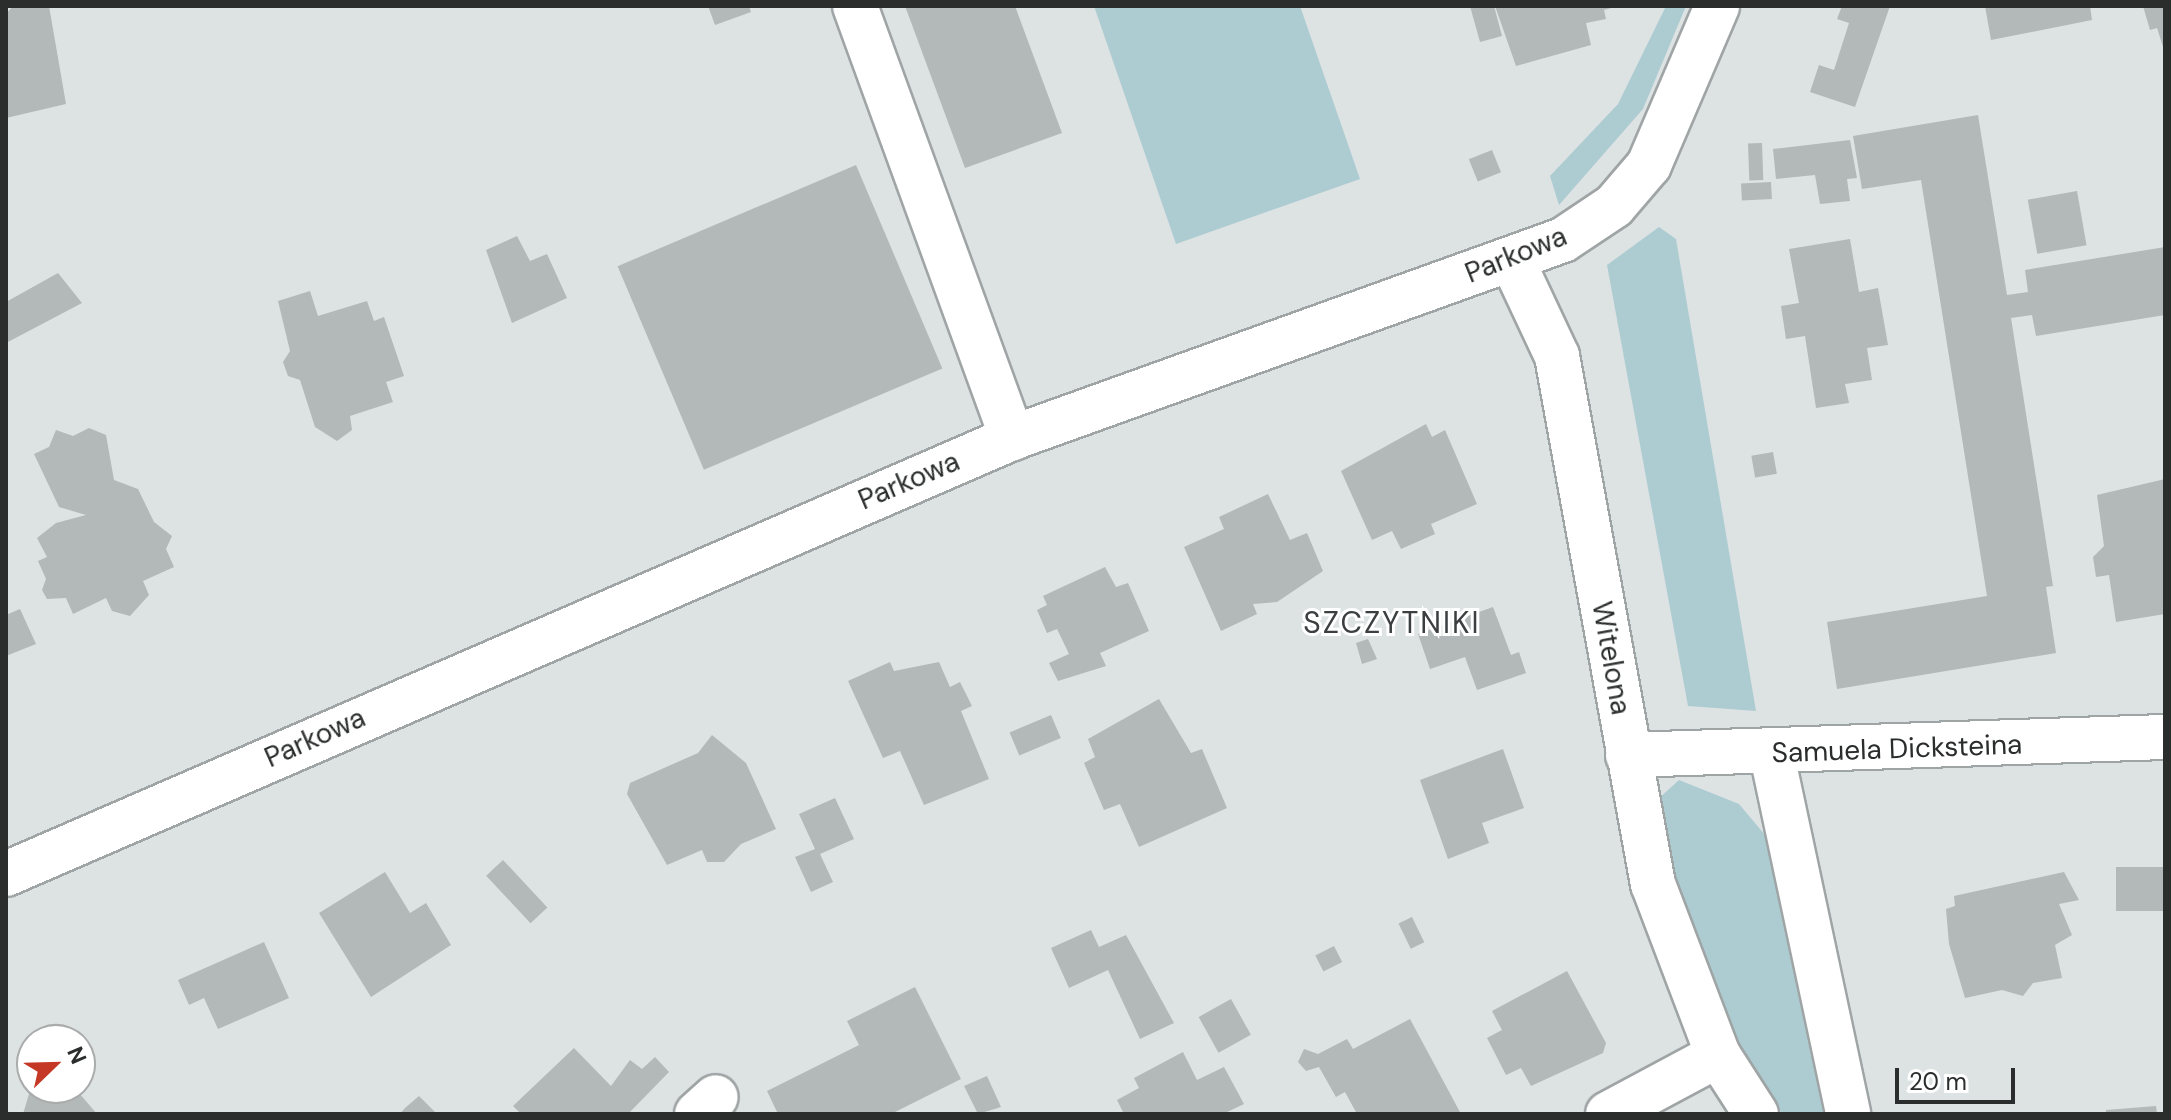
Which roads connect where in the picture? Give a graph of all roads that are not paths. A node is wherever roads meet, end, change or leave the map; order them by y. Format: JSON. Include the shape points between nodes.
{"nodes":[{"id":1,"x":855,"y":6,"type":"edge"},
{"id":2,"x":1717,"y":6,"type":"edge"},
{"id":3,"x":1512,"y":260,"type":"junction"},
{"id":4,"x":1012,"y":438,"type":"junction"},
{"id":5,"x":2165,"y":737,"type":"edge"},
{"id":6,"x":1628,"y":755,"type":"junction"},
{"id":7,"x":1772,"y":755,"type":"junction"},
{"id":8,"x":6,"y":874,"type":"edge"},
{"id":9,"x":1718,"y":1055,"type":"junction"},
{"id":10,"x":1608,"y":1114,"type":"edge"},
{"id":11,"x":1756,"y":1114,"type":"edge"},
{"id":12,"x":1848,"y":1114,"type":"edge"}],
"edges":[{"from":1,"to":4,"type":"street"},
{"from":2,"to":3,"type":"street","name":"Parkowa","via":[[1675,115],[1636,185],[1563,240]]},
{"from":3,"to":4,"type":"street","name":"Parkowa"},
{"from":3,"to":6,"type":"street","name":"Witelona","via":[[1557,356]]},
{"from":4,"to":8,"type":"street","name":"Parkowa"},
{"from":5,"to":7,"type":"street","name":"Samuela Dicksteina"},
{"from":6,"to":7,"type":"street","name":"Samuela Dicksteina"},
{"from":6,"to":9,"type":"street","name":"Witelona","via":[[1653,884]]},
{"from":7,"to":12,"type":"street"},
{"from":9,"to":10,"type":"street"},
{"from":9,"to":11,"type":"street","name":"Witelona"}]}
